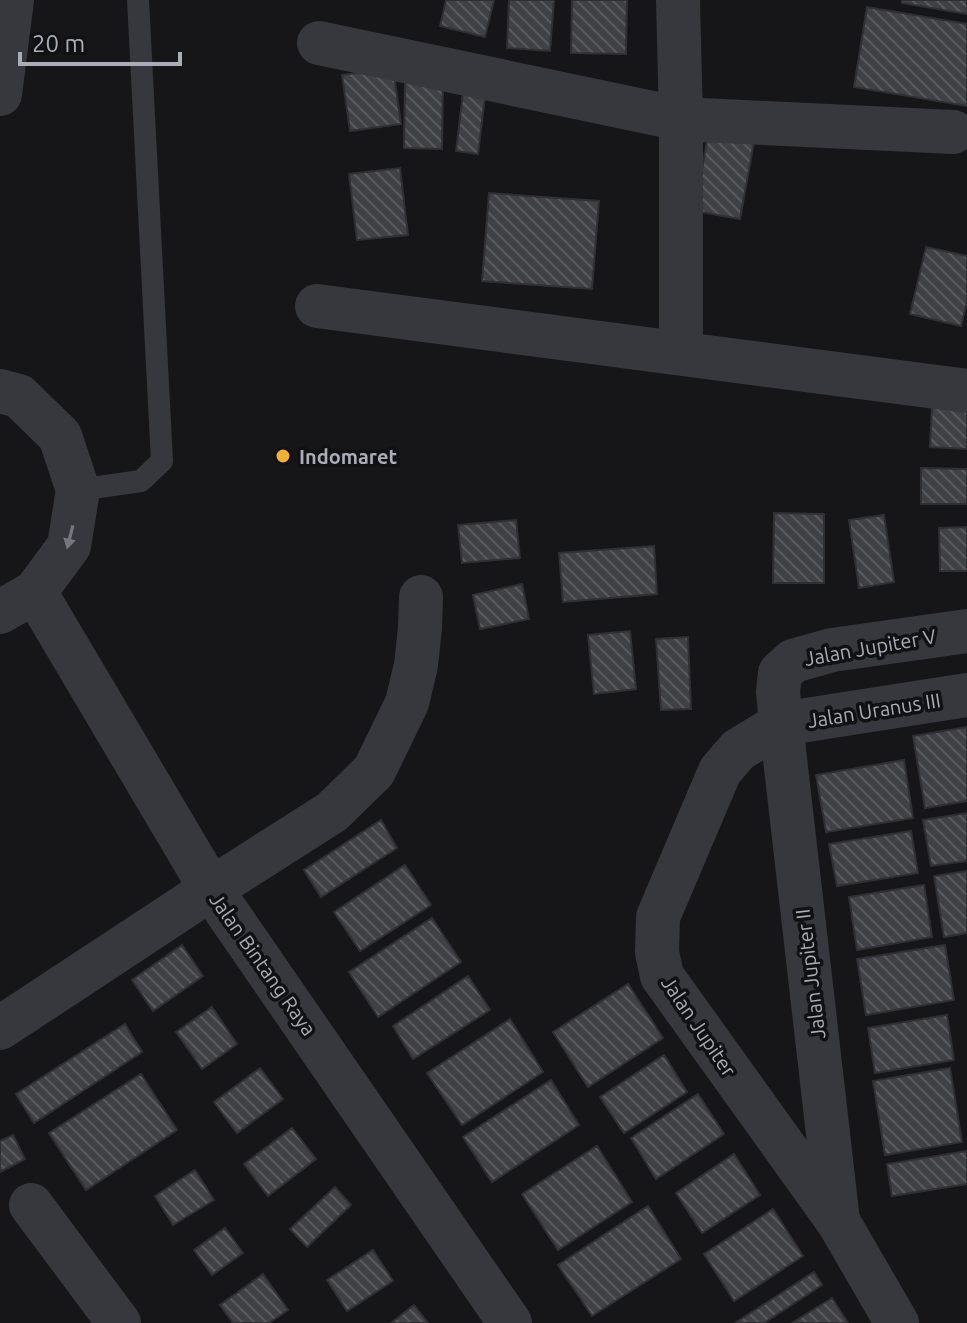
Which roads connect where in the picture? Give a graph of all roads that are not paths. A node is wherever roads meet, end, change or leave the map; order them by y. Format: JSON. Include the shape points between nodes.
{"nodes":[{"id":1,"x":12,"y":0,"type":"edge"},
{"id":2,"x":138,"y":0,"type":"edge"},
{"id":3,"x":678,"y":0,"type":"edge"},
{"id":4,"x":319,"y":43,"type":"dead end"},
{"id":5,"x":1,"y":73,"type":"edge"},
{"id":6,"x":681,"y":119,"type":"junction"},
{"id":7,"x":953,"y":132,"type":"dead end"},
{"id":8,"x":317,"y":306,"type":"dead end"},
{"id":9,"x":681,"y":353,"type":"junction"},
{"id":10,"x":0,"y":391,"type":"edge"},
{"id":11,"x":967,"y":391,"type":"edge"},
{"id":12,"x":78,"y":490,"type":"junction"},
{"id":13,"x":421,"y":597,"type":"dead end"},
{"id":14,"x":17,"y":602,"type":"edge"},
{"id":15,"x":967,"y":631,"type":"edge"},
{"id":16,"x":967,"y":695,"type":"edge"},
{"id":17,"x":781,"y":724,"type":"junction"},
{"id":18,"x":211,"y":889,"type":"junction"},
{"id":19,"x":0,"y":1028,"type":"edge"},
{"id":20,"x":31,"y":1205,"type":"dead end"},
{"id":21,"x":839,"y":1223,"type":"junction"},
{"id":22,"x":119,"y":1323,"type":"edge"},
{"id":23,"x":510,"y":1323,"type":"edge"},
{"id":24,"x":897,"y":1323,"type":"edge"}],
"edges":[{"from":1,"to":5,"type":"street"},
{"from":2,"to":12,"type":"lane","via":[[162,461],[141,481]]},
{"from":3,"to":6,"type":"street"},
{"from":4,"to":6,"type":"street"},
{"from":6,"to":7,"type":"street"},
{"from":6,"to":9,"type":"street"},
{"from":8,"to":9,"type":"street"},
{"from":9,"to":11,"type":"street"},
{"from":10,"to":12,"type":"street","via":[[19,396],[60,436]]},
{"from":12,"to":14,"type":"street","one_way":true,"via":[[69,546]]},
{"from":13,"to":18,"type":"street","via":[[407,703],[374,771],[332,812]]},
{"from":14,"to":18,"type":"street","name":"Jalan Bintang Raya"},
{"from":15,"to":17,"type":"street","name":"Jalan Jupiter V","via":[[832,650],[793,661],[780,673]]},
{"from":16,"to":17,"type":"street","name":"Jalan Uranus III"},
{"from":17,"to":21,"type":"street","name":"Jalan Jupiter II"},
{"from":17,"to":21,"type":"street","name":"Jalan Jupiter","via":[[738,750],[720,771],[658,917],[657,952],[662,976]]},
{"from":18,"to":19,"type":"street"},
{"from":18,"to":23,"type":"street","name":"Jalan Bintang Raya"},
{"from":20,"to":22,"type":"street"},
{"from":21,"to":24,"type":"street","name":"Jalan Jupiter"}]}
